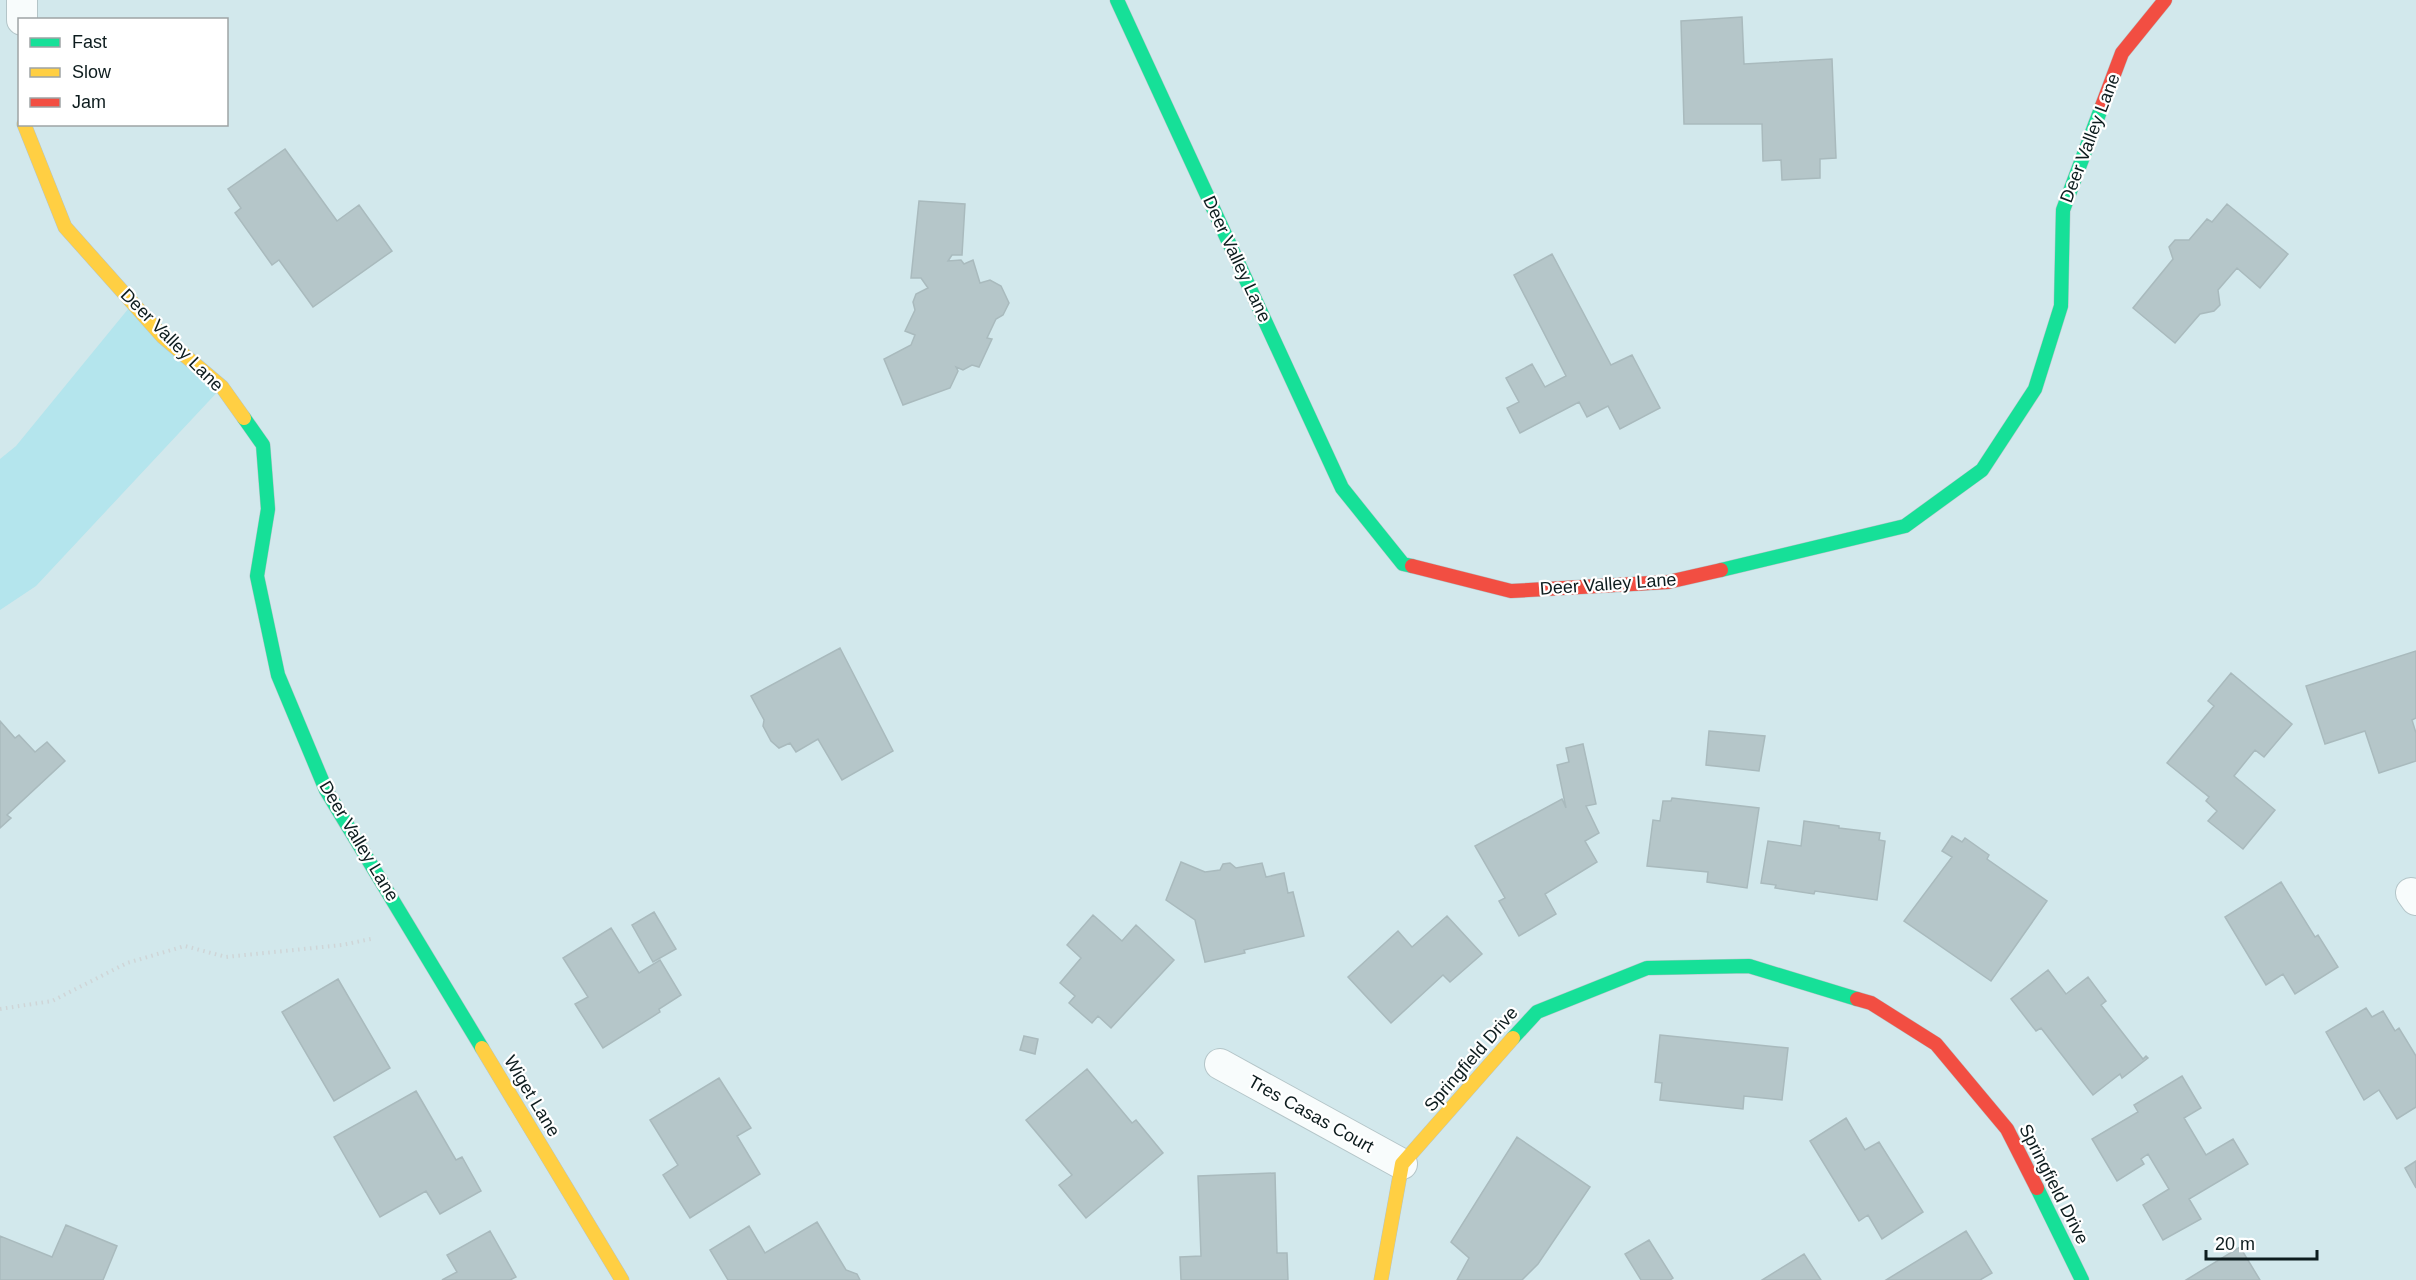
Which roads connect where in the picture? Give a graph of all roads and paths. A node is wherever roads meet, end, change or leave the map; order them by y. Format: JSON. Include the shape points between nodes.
{"nodes":[{"id":1,"x":22,"y":0,"type":"edge"},
{"id":2,"x":1117,"y":0,"type":"edge"},
{"id":3,"x":2165,"y":0,"type":"edge"},
{"id":4,"x":22,"y":18,"type":"edge"},
{"id":5,"x":25,"y":126,"type":"edge"},
{"id":6,"x":412,"y":930,"type":"junction"},
{"id":7,"x":0,"y":1009,"type":"edge"},
{"id":8,"x":1220,"y":1064,"type":"dead end"},
{"id":9,"x":1402,"y":1164,"type":"junction"},
{"id":10,"x":622,"y":1280,"type":"edge"},
{"id":11,"x":1381,"y":1280,"type":"edge"},
{"id":12,"x":2082,"y":1280,"type":"edge"}],
"edges":[{"from":1,"to":4,"type":"street"},
{"from":2,"to":3,"type":"street","name":"Deer Valley Lane","via":[[1342,488],[1403,564],[1511,591],[1668,582],[1905,526],[1982,470],[2035,389],[2061,306],[2063,210],[2122,53]]},
{"from":5,"to":6,"type":"street","name":"Deer Valley Lane","via":[[64,228],[163,337],[222,387],[263,445],[268,509],[257,576],[278,675],[326,790]]},
{"from":6,"to":7,"type":"path","via":[[342,945],[226,957],[185,946],[127,963],[52,1001]]},
{"from":6,"to":10,"type":"street","name":"Wiget Lane"},
{"from":8,"to":9,"type":"street","name":"Tres Casas Court"},
{"from":9,"to":11,"type":"street"},
{"from":9,"to":12,"type":"street","name":"Springfield Drive","via":[[1537,1012],[1647,968],[1749,966],[1871,1003],[1936,1044],[2007,1130]]}]}
